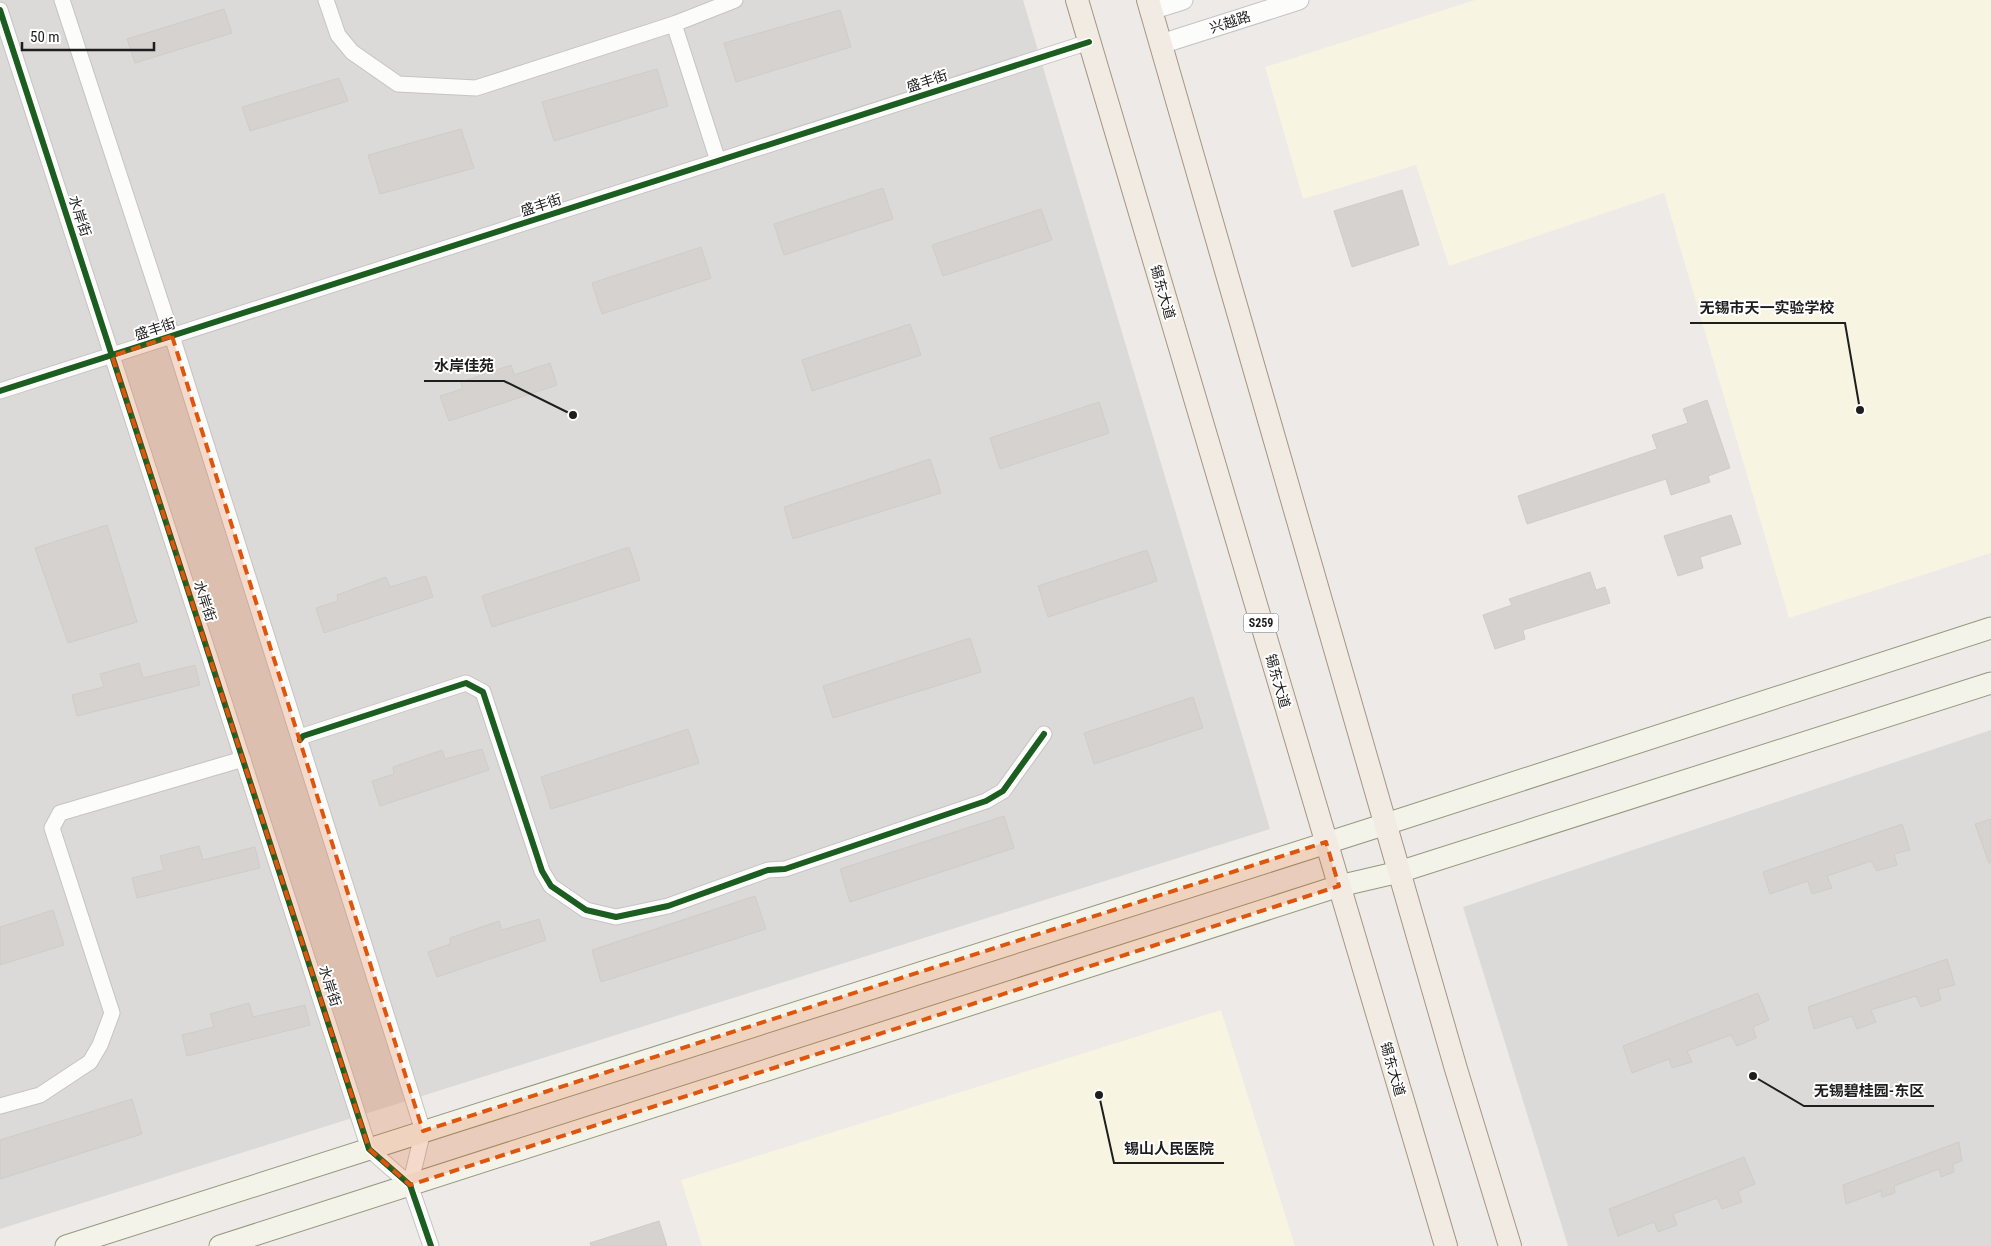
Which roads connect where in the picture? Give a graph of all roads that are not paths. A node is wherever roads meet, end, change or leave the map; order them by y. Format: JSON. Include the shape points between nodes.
{"nodes":[{"id":1,"x":62,"y":0,"type":"edge"},
{"id":2,"x":326,"y":0,"type":"edge"},
{"id":3,"x":734,"y":0,"type":"edge"},
{"id":4,"x":1077,"y":0,"type":"edge"},
{"id":5,"x":1183,"y":0,"type":"edge"},
{"id":6,"x":1299,"y":0,"type":"edge"},
{"id":7,"x":1150,"y":5,"type":"edge"},
{"id":8,"x":0,"y":10,"type":"edge"},
{"id":9,"x":674,"y":24,"type":"junction"},
{"id":10,"x":1089,"y":42,"type":"junction"},
{"id":11,"x":1161,"y":44,"type":"junction"},
{"id":12,"x":718,"y":161,"type":"junction"},
{"id":13,"x":172,"y":336,"type":"junction"},
{"id":14,"x":112,"y":356,"type":"junction"},
{"id":15,"x":0,"y":392,"type":"edge"},
{"id":16,"x":1991,"y":628,"type":"edge"},
{"id":17,"x":1991,"y":683,"type":"edge"},
{"id":18,"x":1044,"y":734,"type":"dead end"},
{"id":19,"x":300,"y":740,"type":"junction"},
{"id":20,"x":243,"y":759,"type":"junction"},
{"id":21,"x":1386,"y":824,"type":"junction"},
{"id":22,"x":1326,"y":842,"type":"junction"},
{"id":23,"x":1399,"y":872,"type":"junction"},
{"id":24,"x":1339,"y":886,"type":"junction"},
{"id":25,"x":0,"y":1106,"type":"edge"},
{"id":26,"x":423,"y":1131,"type":"junction"},
{"id":27,"x":369,"y":1148,"type":"junction"},
{"id":28,"x":410,"y":1185,"type":"junction"},
{"id":29,"x":66,"y":1246,"type":"edge"},
{"id":30,"x":220,"y":1246,"type":"edge"},
{"id":31,"x":430,"y":1246,"type":"edge"},
{"id":32,"x":1446,"y":1246,"type":"edge"},
{"id":33,"x":1510,"y":1246,"type":"edge"}],
"edges":[{"from":1,"to":13,"type":"street"},
{"from":2,"to":9,"type":"street","via":[[338,35],[352,52],[398,84],[476,88]]},
{"from":3,"to":9,"type":"street"},
{"from":4,"to":10,"type":"main road","name":"锡东大道","number":"S259"},
{"from":5,"to":7,"type":"street"},
{"from":6,"to":11,"type":"street","name":"兴越路"},
{"from":7,"to":11,"type":"main road"},
{"from":8,"to":14,"type":"street","name":"水岸街"},
{"from":9,"to":12,"type":"street"},
{"from":10,"to":12,"type":"street","name":"盛丰街"},
{"from":10,"to":22,"type":"main road","name":"锡东大道","number":"S259"},
{"from":11,"to":21,"type":"main road"},
{"from":12,"to":13,"type":"street","name":"盛丰街"},
{"from":13,"to":14,"type":"street","name":"盛丰街"},
{"from":13,"to":19,"type":"street"},
{"from":14,"to":15,"type":"street","name":"盛丰街"},
{"from":14,"to":20,"type":"street","name":"水岸街"},
{"from":16,"to":21,"type":"main road"},
{"from":17,"to":23,"type":"main road"},
{"from":18,"to":19,"type":"street","via":[[1002,791],[986,801],[785,869],[768,870],[668,906],[616,917],[586,910],[551,886],[542,871],[484,692],[466,683],[303,736]]},
{"from":19,"to":26,"type":"street"},
{"from":20,"to":25,"type":"street","via":[[60,813],[52,828],[112,1013],[90,1062],[40,1095]]},
{"from":20,"to":27,"type":"street","name":"水岸街"},
{"from":21,"to":22,"type":"main road"},
{"from":21,"to":23,"type":"main road"},
{"from":22,"to":24,"type":"main road","name":"锡东大道","number":"S259"},
{"from":22,"to":26,"type":"main road"},
{"from":23,"to":24,"type":"main road"},
{"from":23,"to":33,"type":"main road"},
{"from":24,"to":28,"type":"main road"},
{"from":24,"to":32,"type":"main road","name":"锡东大道","number":"S259"},
{"from":26,"to":27,"type":"main road"},
{"from":26,"to":28,"type":"street"},
{"from":27,"to":28,"type":"street","name":"水岸街"},
{"from":27,"to":29,"type":"main road"},
{"from":28,"to":30,"type":"main road"},
{"from":28,"to":31,"type":"street"}]}
